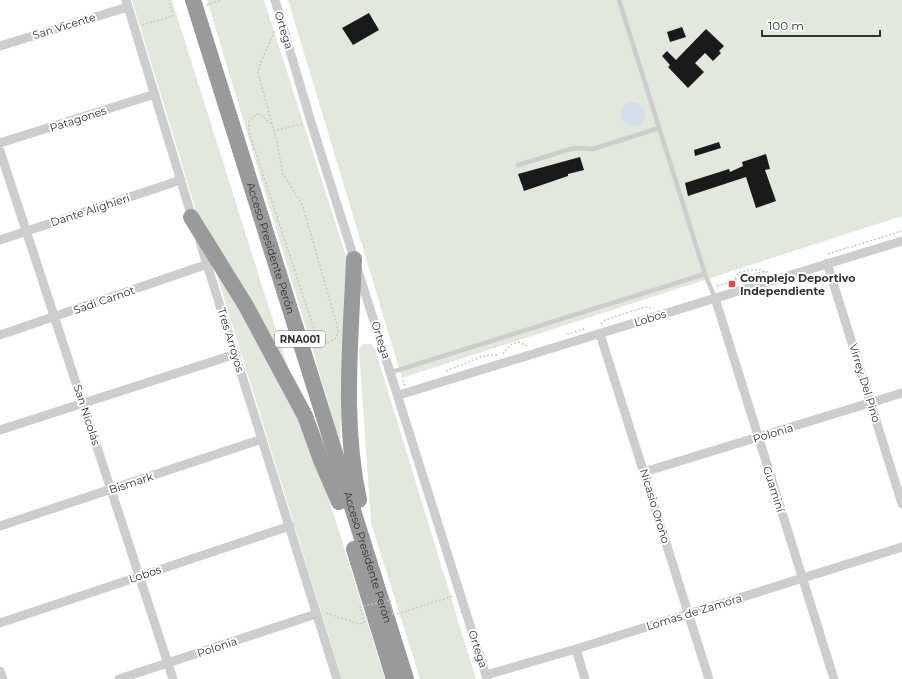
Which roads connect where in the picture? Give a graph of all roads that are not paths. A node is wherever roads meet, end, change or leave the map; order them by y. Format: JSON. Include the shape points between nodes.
{"nodes":[{"id":1,"x":182,"y":0,"type":"edge"},
{"id":2,"x":275,"y":0,"type":"edge"},
{"id":3,"x":619,"y":0,"type":"edge"},
{"id":4,"x":127,"y":3,"type":"edge"},
{"id":5,"x":198,"y":3,"type":"edge"},
{"id":6,"x":0,"y":46,"type":"edge"},
{"id":7,"x":155,"y":94,"type":"junction"},
{"id":8,"x":659,"y":128,"type":"junction"},
{"id":9,"x":0,"y":143,"type":"edge"},
{"id":10,"x":0,"y":151,"type":"edge"},
{"id":11,"x":518,"y":165,"type":"dead end"},
{"id":12,"x":181,"y":180,"type":"junction"},
{"id":13,"x":191,"y":217,"type":"junction"},
{"id":14,"x":25,"y":231,"type":"junction"},
{"id":15,"x":0,"y":240,"type":"edge"},
{"id":16,"x":902,"y":241,"type":"edge"},
{"id":17,"x":354,"y":259,"type":"junction"},
{"id":18,"x":827,"y":263,"type":"junction"},
{"id":19,"x":208,"y":264,"type":"junction"},
{"id":20,"x":705,"y":274,"type":"junction"},
{"id":21,"x":715,"y":298,"type":"junction"},
{"id":22,"x":54,"y":318,"type":"junction"},
{"id":23,"x":599,"y":330,"type":"junction"},
{"id":24,"x":0,"y":335,"type":"edge"},
{"id":25,"x":236,"y":354,"type":"junction"},
{"id":26,"x":392,"y":372,"type":"junction"},
{"id":27,"x":902,"y":393,"type":"edge"},
{"id":28,"x":399,"y":395,"type":"junction"},
{"id":29,"x":871,"y":402,"type":"junction"},
{"id":30,"x":83,"y":403,"type":"junction"},
{"id":31,"x":0,"y":430,"type":"edge"},
{"id":32,"x":757,"y":438,"type":"junction"},
{"id":33,"x":262,"y":439,"type":"junction"},
{"id":34,"x":644,"y":472,"type":"junction"},
{"id":35,"x":111,"y":489,"type":"junction"},
{"id":36,"x":339,"y":502,"type":"junction"},
{"id":37,"x":902,"y":504,"type":"edge"},
{"id":38,"x":0,"y":526,"type":"edge"},
{"id":39,"x":290,"y":526,"type":"junction"},
{"id":40,"x":902,"y":548,"type":"edge"},
{"id":41,"x":140,"y":576,"type":"junction"},
{"id":42,"x":803,"y":579,"type":"junction"},
{"id":43,"x":379,"y":593,"type":"junction"},
{"id":44,"x":689,"y":614,"type":"junction"},
{"id":45,"x":316,"y":615,"type":"junction"},
{"id":46,"x":0,"y":623,"type":"edge"},
{"id":47,"x":576,"y":649,"type":"junction"},
{"id":48,"x":168,"y":663,"type":"junction"},
{"id":49,"x":0,"y":671,"type":"edge"},
{"id":50,"x":487,"y":677,"type":"edge"},
{"id":51,"x":3,"y":679,"type":"edge"},
{"id":52,"x":119,"y":679,"type":"edge"},
{"id":53,"x":173,"y":679,"type":"edge"},
{"id":54,"x":337,"y":679,"type":"edge"},
{"id":55,"x":394,"y":679,"type":"edge"},
{"id":56,"x":406,"y":679,"type":"edge"},
{"id":57,"x":586,"y":679,"type":"edge"},
{"id":58,"x":709,"y":679,"type":"edge"},
{"id":59,"x":834,"y":679,"type":"edge"}],
"edges":[{"from":1,"to":36,"type":"highway","name":"Acceso Presidente Perón","number":"RNA001"},
{"from":2,"to":17,"type":"street","name":"Ortega"},
{"from":3,"to":8,"type":"lane"},
{"from":4,"to":6,"type":"street","name":"San Vicente"},
{"from":4,"to":7,"type":"street","name":"Tres Arroyos"},
{"from":5,"to":43,"type":"highway","name":"Acceso Presidente Perón","number":"RNA001"},
{"from":7,"to":9,"type":"street","name":"Patagones"},
{"from":7,"to":12,"type":"street","name":"Tres Arroyos"},
{"from":8,"to":11,"type":"lane","via":[[592,149],[574,148]]},
{"from":8,"to":20,"type":"lane"},
{"from":10,"to":14,"type":"street","name":"San Nicolás"},
{"from":12,"to":13,"type":"street","name":"Tres Arroyos"},
{"from":12,"to":14,"type":"street","name":"Dante Alighieri"},
{"from":13,"to":19,"type":"street","name":"Tres Arroyos"},
{"from":13,"to":36,"type":"highway","via":[[246,306],[305,416]]},
{"from":14,"to":15,"type":"street","name":"Dante Alighieri"},
{"from":14,"to":22,"type":"street","name":"San Nicolás"},
{"from":16,"to":18,"type":"street","name":"Lobos"},
{"from":17,"to":26,"type":"street","name":"Ortega"},
{"from":17,"to":43,"type":"highway","via":[[348,413],[357,488],[378,568]]},
{"from":18,"to":21,"type":"street","name":"Lobos"},
{"from":18,"to":29,"type":"street","name":"Virrey Del Pino"},
{"from":19,"to":22,"type":"street","name":"Sadi Carnot"},
{"from":19,"to":25,"type":"street","name":"Tres Arroyos"},
{"from":20,"to":21,"type":"lane"},
{"from":20,"to":26,"type":"lane"},
{"from":21,"to":23,"type":"street","name":"Lobos"},
{"from":21,"to":32,"type":"street","name":"Guaminí"},
{"from":22,"to":24,"type":"street","name":"Sadi Carnot"},
{"from":22,"to":30,"type":"street","name":"San Nicolás"},
{"from":23,"to":28,"type":"street","name":"Lobos"},
{"from":23,"to":34,"type":"street","name":"Nicasio Oroño"},
{"from":25,"to":30,"type":"street"},
{"from":25,"to":33,"type":"street","name":"Tres Arroyos"},
{"from":26,"to":28,"type":"street","name":"Ortega"},
{"from":27,"to":29,"type":"street","name":"Polonia"},
{"from":28,"to":50,"type":"street","name":"Ortega"},
{"from":29,"to":32,"type":"street","name":"Polonia"},
{"from":29,"to":37,"type":"street","name":"Virrey Del Pino"},
{"from":30,"to":31,"type":"street"},
{"from":30,"to":35,"type":"street","name":"San Nicolás"},
{"from":32,"to":34,"type":"street","name":"Polonia"},
{"from":32,"to":42,"type":"street","name":"Guaminí"},
{"from":33,"to":35,"type":"street","name":"Bismark"},
{"from":33,"to":39,"type":"street","name":"Tres Arroyos"},
{"from":34,"to":44,"type":"street","name":"Nicasio Oroño"},
{"from":35,"to":38,"type":"street","name":"Bismark"},
{"from":35,"to":41,"type":"street","name":"San Nicolás"},
{"from":36,"to":55,"type":"highway","name":"Acceso Presidente Perón","number":"RNA001"},
{"from":39,"to":41,"type":"street","name":"Lobos"},
{"from":39,"to":45,"type":"street","name":"Tres Arroyos"},
{"from":40,"to":42,"type":"street","name":"Lomas de Zamora"},
{"from":41,"to":46,"type":"street","name":"Lobos"},
{"from":41,"to":48,"type":"street","name":"San Nicolás"},
{"from":42,"to":44,"type":"street","name":"Lomas de Zamora"},
{"from":42,"to":59,"type":"street","name":"Guaminí"},
{"from":43,"to":56,"type":"highway","name":"Acceso Presidente Perón","number":"RNA001"},
{"from":44,"to":47,"type":"street","name":"Lomas de Zamora"},
{"from":44,"to":58,"type":"street","name":"Nicasio Oroño"},
{"from":45,"to":48,"type":"street","name":"Polonia"},
{"from":45,"to":54,"type":"street","name":"Tres Arroyos"},
{"from":47,"to":50,"type":"street","name":"Lomas de Zamora"},
{"from":47,"to":57,"type":"street"},
{"from":48,"to":52,"type":"street","name":"Polonia"},
{"from":48,"to":53,"type":"street","name":"San Nicolás"},
{"from":49,"to":51,"type":"street"}]}
